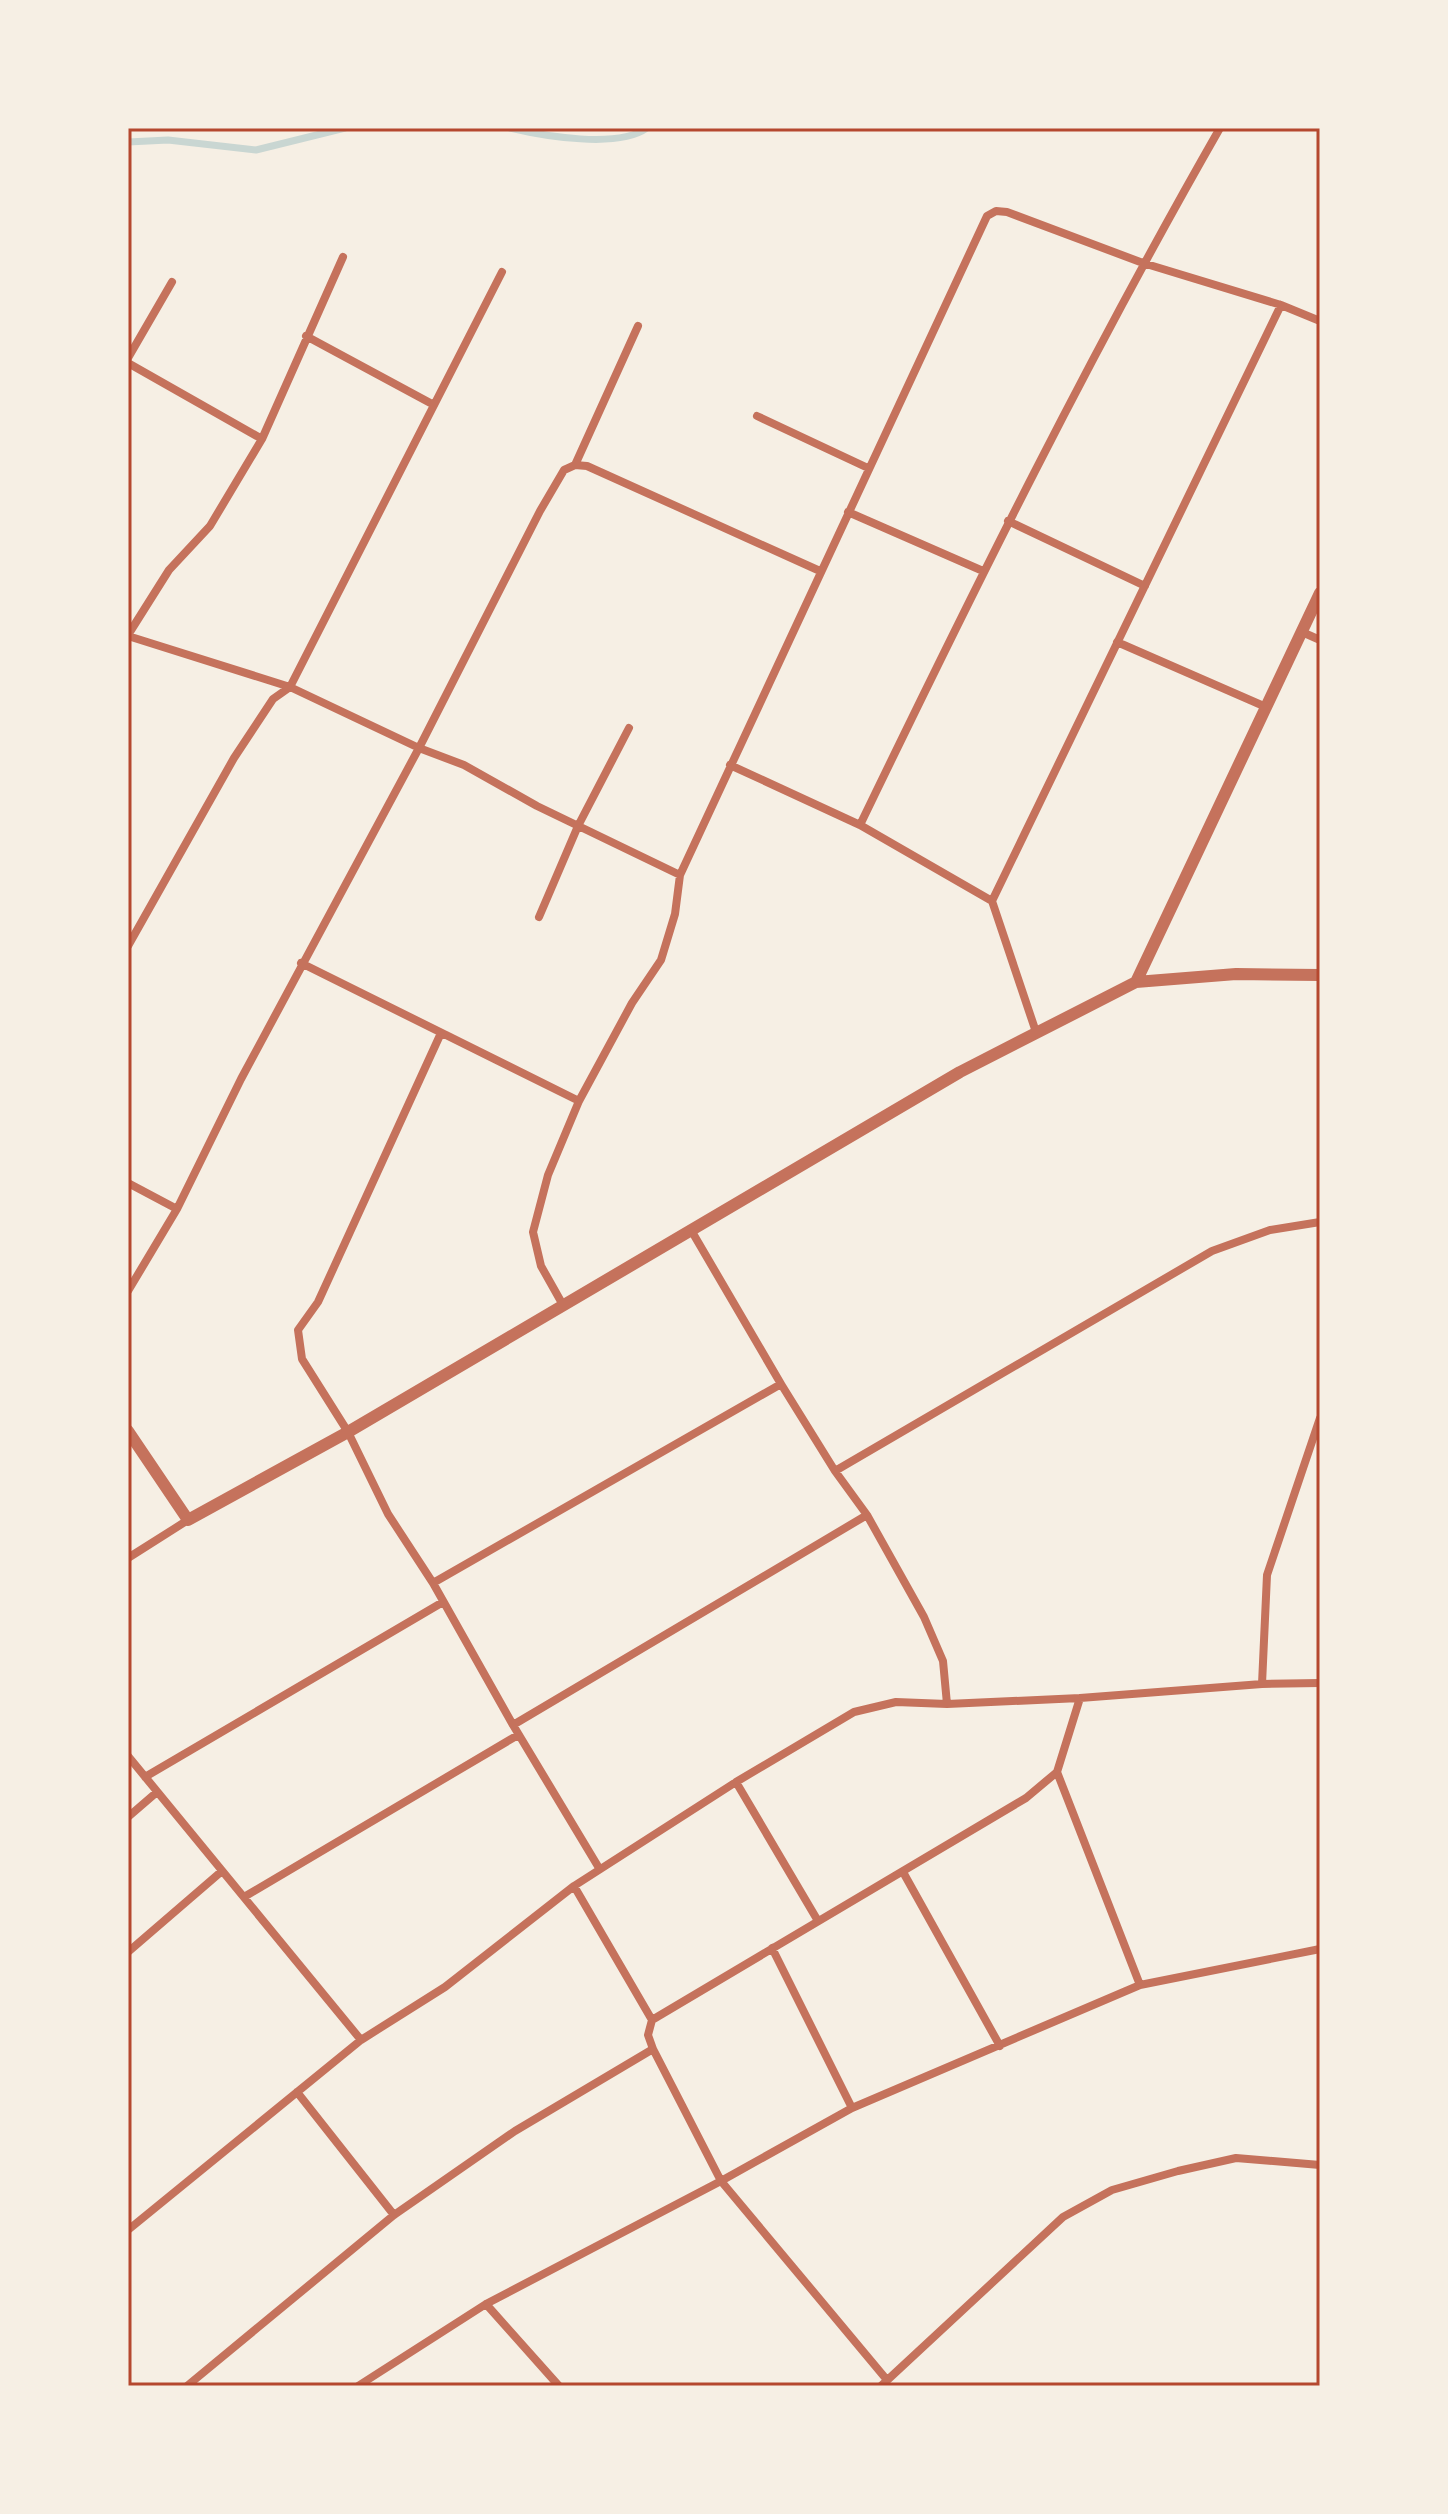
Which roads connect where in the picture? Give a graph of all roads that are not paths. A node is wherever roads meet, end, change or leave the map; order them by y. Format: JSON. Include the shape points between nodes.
{"nodes":[{"id":1,"x":1220,"y":128,"type":"edge"},
{"id":2,"x":343,"y":257,"type":"dead end"},
{"id":3,"x":1143,"y":263,"type":"junction"},
{"id":4,"x":502,"y":272,"type":"dead end"},
{"id":5,"x":172,"y":282,"type":"dead end"},
{"id":6,"x":1281,"y":305,"type":"junction"},
{"id":7,"x":1320,"y":321,"type":"edge"},
{"id":8,"x":638,"y":326,"type":"dead end"},
{"id":9,"x":306,"y":336,"type":"junction"},
{"id":10,"x":128,"y":360,"type":"edge"},
{"id":11,"x":434,"y":405,"type":"junction"},
{"id":12,"x":757,"y":416,"type":"dead end"},
{"id":13,"x":262,"y":439,"type":"junction"},
{"id":14,"x":575,"y":465,"type":"junction"},
{"id":15,"x":868,"y":468,"type":"junction"},
{"id":16,"x":848,"y":512,"type":"junction"},
{"id":17,"x":1008,"y":521,"type":"junction"},
{"id":18,"x":820,"y":571,"type":"junction"},
{"id":19,"x":983,"y":571,"type":"junction"},
{"id":20,"x":1145,"y":586,"type":"junction"},
{"id":21,"x":1320,"y":593,"type":"edge"},
{"id":22,"x":1302,"y":632,"type":"junction"},
{"id":23,"x":128,"y":636,"type":"edge"},
{"id":24,"x":1320,"y":640,"type":"edge"},
{"id":25,"x":1117,"y":642,"type":"junction"},
{"id":26,"x":290,"y":687,"type":"junction"},
{"id":27,"x":1266,"y":707,"type":"junction"},
{"id":28,"x":629,"y":728,"type":"dead end"},
{"id":29,"x":419,"y":748,"type":"junction"},
{"id":30,"x":730,"y":765,"type":"junction"},
{"id":31,"x":860,"y":825,"type":"junction"},
{"id":32,"x":578,"y":826,"type":"junction"},
{"id":33,"x":680,"y":875,"type":"junction"},
{"id":34,"x":992,"y":901,"type":"junction"},
{"id":35,"x":539,"y":917,"type":"dead end"},
{"id":36,"x":128,"y":946,"type":"edge"},
{"id":37,"x":301,"y":963,"type":"junction"},
{"id":38,"x":1319,"y":973,"type":"edge"},
{"id":39,"x":1136,"y":982,"type":"junction"},
{"id":40,"x":1036,"y":1032,"type":"junction"},
{"id":41,"x":441,"y":1033,"type":"junction"},
{"id":42,"x":579,"y":1101,"type":"junction"},
{"id":43,"x":128,"y":1183,"type":"edge"},
{"id":44,"x":177,"y":1209,"type":"junction"},
{"id":45,"x":1320,"y":1222,"type":"edge"},
{"id":46,"x":691,"y":1230,"type":"junction"},
{"id":47,"x":128,"y":1291,"type":"edge"},
{"id":48,"x":563,"y":1305,"type":"junction"},
{"id":49,"x":781,"y":1384,"type":"junction"},
{"id":50,"x":1320,"y":1418,"type":"edge"},
{"id":51,"x":128,"y":1431,"type":"edge"},
{"id":52,"x":348,"y":1432,"type":"junction"},
{"id":53,"x":835,"y":1471,"type":"junction"},
{"id":54,"x":867,"y":1515,"type":"junction"},
{"id":55,"x":188,"y":1520,"type":"junction"},
{"id":56,"x":128,"y":1558,"type":"edge"},
{"id":57,"x":433,"y":1583,"type":"junction"},
{"id":58,"x":443,"y":1602,"type":"junction"},
{"id":59,"x":1320,"y":1683,"type":"edge"},
{"id":60,"x":1262,"y":1684,"type":"junction"},
{"id":61,"x":1080,"y":1698,"type":"junction"},
{"id":62,"x":947,"y":1704,"type":"junction"},
{"id":63,"x":513,"y":1725,"type":"junction"},
{"id":64,"x":518,"y":1735,"type":"junction"},
{"id":65,"x":128,"y":1756,"type":"edge"},
{"id":66,"x":1057,"y":1772,"type":"junction"},
{"id":67,"x":145,"y":1777,"type":"junction"},
{"id":68,"x":736,"y":1782,"type":"junction"},
{"id":69,"x":157,"y":1792,"type":"junction"},
{"id":70,"x":128,"y":1817,"type":"edge"},
{"id":71,"x":599,"y":1868,"type":"junction"},
{"id":72,"x":222,"y":1871,"type":"junction"},
{"id":73,"x":903,"y":1872,"type":"junction"},
{"id":74,"x":574,"y":1886,"type":"junction"},
{"id":75,"x":244,"y":1897,"type":"junction"},
{"id":76,"x":818,"y":1921,"type":"junction"},
{"id":77,"x":772,"y":1948,"type":"junction"},
{"id":78,"x":1320,"y":1949,"type":"edge"},
{"id":79,"x":128,"y":1952,"type":"edge"},
{"id":80,"x":1140,"y":1985,"type":"junction"},
{"id":81,"x":652,"y":2020,"type":"junction"},
{"id":82,"x":361,"y":2040,"type":"junction"},
{"id":83,"x":1000,"y":2046,"type":"junction"},
{"id":84,"x":653,"y":2049,"type":"junction"},
{"id":85,"x":297,"y":2092,"type":"junction"},
{"id":86,"x":852,"y":2108,"type":"junction"},
{"id":87,"x":1320,"y":2165,"type":"edge"},
{"id":88,"x":721,"y":2181,"type":"junction"},
{"id":89,"x":394,"y":2215,"type":"junction"},
{"id":90,"x":128,"y":2230,"type":"edge"},
{"id":91,"x":486,"y":2304,"type":"junction"},
{"id":92,"x":884,"y":2383,"type":"edge"},
{"id":93,"x":187,"y":2386,"type":"edge"},
{"id":94,"x":358,"y":2386,"type":"edge"},
{"id":95,"x":559,"y":2386,"type":"edge"}],
"edges":[{"from":1,"to":3,"type":"street"},
{"from":2,"to":9,"type":"street"},
{"from":3,"to":6,"type":"street"},
{"from":3,"to":15,"type":"street","via":[[1007,212],[987,216]]},
{"from":3,"to":17,"type":"street"},
{"from":4,"to":11,"type":"street"},
{"from":5,"to":10,"type":"street"},
{"from":6,"to":7,"type":"street"},
{"from":6,"to":20,"type":"street"},
{"from":8,"to":14,"type":"street"},
{"from":9,"to":11,"type":"street"},
{"from":9,"to":13,"type":"street"},
{"from":10,"to":13,"type":"street"},
{"from":11,"to":26,"type":"street"},
{"from":12,"to":15,"type":"street"},
{"from":13,"to":23,"type":"street","via":[[210,526],[169,570]]},
{"from":14,"to":18,"type":"street"},
{"from":14,"to":29,"type":"street","via":[[564,470],[540,511]]},
{"from":15,"to":16,"type":"street"},
{"from":16,"to":18,"type":"street"},
{"from":16,"to":19,"type":"street"},
{"from":17,"to":19,"type":"street"},
{"from":17,"to":20,"type":"street"},
{"from":18,"to":30,"type":"street"},
{"from":19,"to":31,"type":"street"},
{"from":20,"to":25,"type":"street"},
{"from":21,"to":22,"type":"street"},
{"from":22,"to":24,"type":"street"},
{"from":22,"to":27,"type":"street"},
{"from":23,"to":26,"type":"street"},
{"from":25,"to":27,"type":"street"},
{"from":25,"to":34,"type":"street"},
{"from":26,"to":29,"type":"street"},
{"from":26,"to":36,"type":"street","via":[[273,699],[234,758]]},
{"from":27,"to":39,"type":"street"},
{"from":28,"to":32,"type":"street"},
{"from":29,"to":32,"type":"street","via":[[464,765]]},
{"from":29,"to":37,"type":"street"},
{"from":30,"to":31,"type":"street"},
{"from":30,"to":33,"type":"street"},
{"from":31,"to":34,"type":"street"},
{"from":32,"to":33,"type":"street"},
{"from":32,"to":35,"type":"street"},
{"from":33,"to":42,"type":"street","via":[[661,960]]},
{"from":34,"to":40,"type":"street"},
{"from":37,"to":41,"type":"street"},
{"from":37,"to":44,"type":"street"},
{"from":38,"to":39,"type":"street"},
{"from":39,"to":40,"type":"street"},
{"from":40,"to":46,"type":"street"},
{"from":41,"to":42,"type":"street"},
{"from":41,"to":52,"type":"street","via":[[318,1302],[298,1330],[302,1359]]},
{"from":42,"to":48,"type":"street","via":[[548,1175],[533,1232],[541,1266]]},
{"from":43,"to":44,"type":"street"},
{"from":44,"to":47,"type":"street"},
{"from":45,"to":53,"type":"street","via":[[1270,1230],[1212,1251]]},
{"from":46,"to":48,"type":"street"},
{"from":46,"to":49,"type":"street"},
{"from":48,"to":52,"type":"street"},
{"from":49,"to":53,"type":"street"},
{"from":49,"to":57,"type":"street"},
{"from":50,"to":60,"type":"street","via":[[1267,1575]]},
{"from":51,"to":55,"type":"street"},
{"from":52,"to":55,"type":"street"},
{"from":52,"to":57,"type":"street","via":[[388,1514]]},
{"from":53,"to":54,"type":"street"},
{"from":54,"to":62,"type":"street","via":[[943,1661]]},
{"from":54,"to":63,"type":"street"},
{"from":55,"to":56,"type":"street"},
{"from":57,"to":58,"type":"street"},
{"from":58,"to":63,"type":"street"},
{"from":58,"to":67,"type":"street"},
{"from":59,"to":60,"type":"street"},
{"from":60,"to":61,"type":"street"},
{"from":61,"to":62,"type":"street"},
{"from":61,"to":66,"type":"street"},
{"from":62,"to":68,"type":"street","via":[[896,1702],[854,1712]]},
{"from":63,"to":64,"type":"street"},
{"from":64,"to":71,"type":"street"},
{"from":64,"to":75,"type":"street"},
{"from":65,"to":67,"type":"street"},
{"from":66,"to":73,"type":"street","via":[[1026,1798]]},
{"from":66,"to":80,"type":"street"},
{"from":67,"to":69,"type":"street"},
{"from":68,"to":71,"type":"street"},
{"from":68,"to":76,"type":"street"},
{"from":69,"to":70,"type":"street"},
{"from":69,"to":72,"type":"street"},
{"from":71,"to":74,"type":"street"},
{"from":72,"to":75,"type":"street"},
{"from":72,"to":79,"type":"street"},
{"from":73,"to":76,"type":"street"},
{"from":73,"to":83,"type":"street"},
{"from":74,"to":81,"type":"street"},
{"from":74,"to":82,"type":"street","via":[[445,1987]]},
{"from":75,"to":82,"type":"street"},
{"from":76,"to":77,"type":"street"},
{"from":77,"to":81,"type":"street"},
{"from":77,"to":86,"type":"street"},
{"from":78,"to":80,"type":"street"},
{"from":80,"to":83,"type":"street"},
{"from":81,"to":84,"type":"street","via":[[648,2035]]},
{"from":82,"to":85,"type":"street"},
{"from":83,"to":86,"type":"street"},
{"from":84,"to":88,"type":"street"},
{"from":84,"to":89,"type":"street","via":[[515,2131]]},
{"from":85,"to":89,"type":"street"},
{"from":85,"to":90,"type":"street"},
{"from":86,"to":88,"type":"street"},
{"from":87,"to":92,"type":"street","via":[[1236,2158],[1112,2190],[1063,2217]]},
{"from":88,"to":91,"type":"street"},
{"from":88,"to":92,"type":"street"},
{"from":89,"to":93,"type":"street"},
{"from":91,"to":94,"type":"street"},
{"from":91,"to":95,"type":"street"}]}
